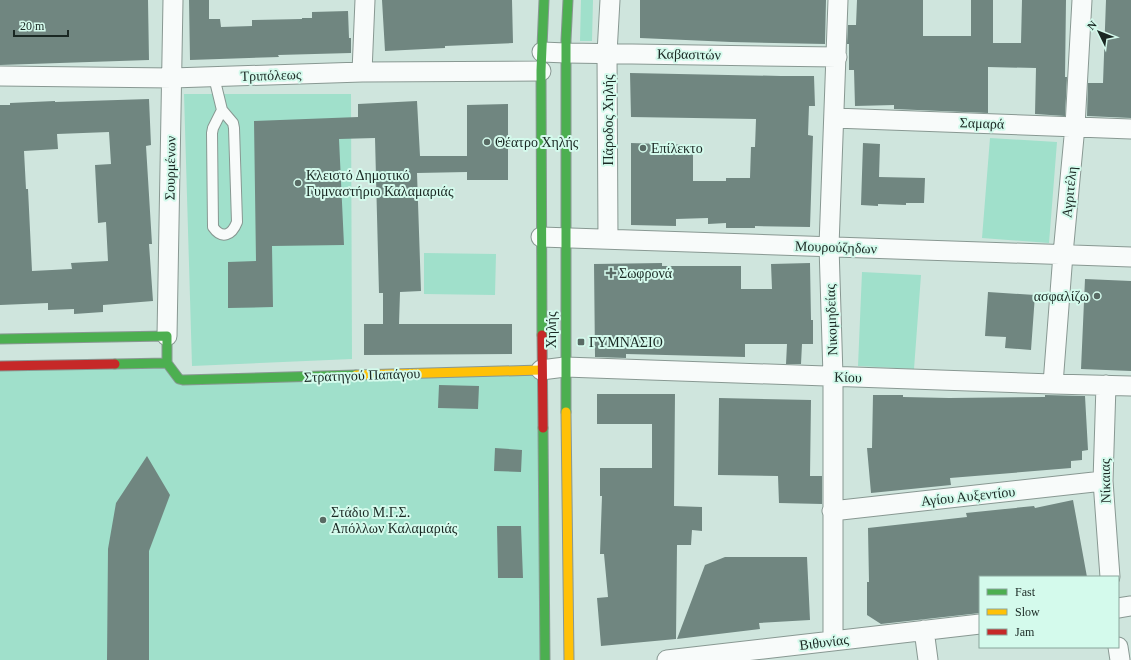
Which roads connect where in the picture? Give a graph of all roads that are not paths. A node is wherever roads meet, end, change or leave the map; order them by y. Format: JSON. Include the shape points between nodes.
{"nodes":[{"id":1,"x":173,"y":0,"type":"edge"},
{"id":2,"x":364,"y":0,"type":"edge"},
{"id":3,"x":544,"y":0,"type":"edge"},
{"id":4,"x":568,"y":0,"type":"edge"},
{"id":5,"x":610,"y":0,"type":"edge"},
{"id":6,"x":838,"y":0,"type":"edge"},
{"id":7,"x":1082,"y":0,"type":"edge"},
{"id":8,"x":542,"y":52,"type":"junction"},
{"id":9,"x":566,"y":53,"type":"junction"},
{"id":10,"x":607,"y":53,"type":"junction"},
{"id":11,"x":836,"y":57,"type":"junction"},
{"id":12,"x":362,"y":72,"type":"junction"},
{"id":13,"x":541,"y":72,"type":"junction"},
{"id":14,"x":0,"y":76,"type":"edge"},
{"id":15,"x":214,"y":77,"type":"junction"},
{"id":16,"x":172,"y":78,"type":"junction"},
{"id":17,"x":222,"y":110,"type":"junction"},
{"id":18,"x":834,"y":118,"type":"junction"},
{"id":19,"x":1075,"y":126,"type":"junction"},
{"id":20,"x":1131,"y":129,"type":"edge"},
{"id":21,"x":541,"y":237,"type":"junction"},
{"id":22,"x":565,"y":238,"type":"junction"},
{"id":23,"x":608,"y":239,"type":"junction"},
{"id":24,"x":829,"y":246,"type":"junction"},
{"id":25,"x":1063,"y":254,"type":"junction"},
{"id":26,"x":1131,"y":257,"type":"edge"},
{"id":27,"x":167,"y":336,"type":"junction"},
{"id":28,"x":0,"y":339,"type":"edge"},
{"id":29,"x":167,"y":363,"type":"junction"},
{"id":30,"x":0,"y":366,"type":"edge"},
{"id":31,"x":565,"y":367,"type":"junction"},
{"id":32,"x":541,"y":370,"type":"junction"},
{"id":33,"x":833,"y":376,"type":"junction"},
{"id":34,"x":1053,"y":384,"type":"junction"},
{"id":35,"x":1106,"y":385,"type":"junction"},
{"id":36,"x":1131,"y":386,"type":"edge"},
{"id":37,"x":1103,"y":481,"type":"junction"},
{"id":38,"x":832,"y":511,"type":"junction"},
{"id":39,"x":1110,"y":576,"type":"edge"},
{"id":40,"x":1131,"y":606,"type":"edge"},
{"id":41,"x":1119,"y":608,"type":"edge"},
{"id":42,"x":979,"y":624,"type":"edge"},
{"id":43,"x":924,"y":630,"type":"junction"},
{"id":44,"x":834,"y":641,"type":"junction"},
{"id":45,"x":1118,"y":648,"type":"edge"},
{"id":46,"x":730,"y":656,"type":"edge"},
{"id":47,"x":545,"y":660,"type":"edge"},
{"id":48,"x":569,"y":660,"type":"edge"},
{"id":49,"x":667,"y":660,"type":"edge"},
{"id":50,"x":928,"y":660,"type":"edge"},
{"id":51,"x":1120,"y":660,"type":"edge"}],
"edges":[{"from":1,"to":16,"type":"street","name":"Σουρμένων"},
{"from":2,"to":12,"type":"street"},
{"from":3,"to":8,"type":"main road","name":"Χηλής"},
{"from":4,"to":9,"type":"main road","name":"Χηλής"},
{"from":5,"to":10,"type":"street","name":"Πάροδος Χηλής"},
{"from":6,"to":11,"type":"street","name":"Νικομηδείας"},
{"from":7,"to":19,"type":"street","name":"Αγριτέλη"},
{"from":8,"to":9,"type":"street","name":"Καβασιτών"},
{"from":8,"to":13,"type":"main road","name":"Χηλής"},
{"from":9,"to":10,"type":"street","name":"Καβασιτών"},
{"from":9,"to":22,"type":"main road","name":"Χηλής"},
{"from":10,"to":11,"type":"street","name":"Καβασιτών"},
{"from":10,"to":23,"type":"street","name":"Πάροδος Χηλής"},
{"from":11,"to":18,"type":"street","name":"Νικομηδείας"},
{"from":12,"to":13,"type":"street","name":"Τριπόλεως"},
{"from":12,"to":15,"type":"street","name":"Τριπόλεως"},
{"from":13,"to":21,"type":"main road","name":"Χηλής"},
{"from":14,"to":16,"type":"street","name":"Τριπόλεως"},
{"from":15,"to":16,"type":"street","name":"Τριπόλεως"},
{"from":15,"to":17,"type":"lane"},
{"from":16,"to":27,"type":"street","name":"Σουρμένων"},
{"from":17,"to":17,"type":"lane","via":[[212,133],[213,227],[216,233],[229,234],[237,222],[234,128]]},
{"from":18,"to":19,"type":"street","name":"Σαμαρά"},
{"from":18,"to":24,"type":"street","name":"Νικομηδείας"},
{"from":19,"to":20,"type":"street","name":"Σαμαρά"},
{"from":19,"to":25,"type":"street","name":"Αγριτέλη"},
{"from":21,"to":22,"type":"street","name":"Μουρούζηδων"},
{"from":21,"to":32,"type":"main road","name":"Χηλής"},
{"from":22,"to":23,"type":"street","name":"Μουρούζηδων"},
{"from":22,"to":31,"type":"main road","name":"Χηλής"},
{"from":23,"to":24,"type":"street","name":"Μουρούζηδων"},
{"from":24,"to":25,"type":"street","name":"Μουρούζηδων"},
{"from":24,"to":33,"type":"street","name":"Νικομηδείας"},
{"from":25,"to":26,"type":"street","name":"Μουρούζηδων"},
{"from":25,"to":34,"type":"street","name":"Αγριτέλη"},
{"from":27,"to":28,"type":"main road"},
{"from":27,"to":29,"type":"main road"},
{"from":29,"to":30,"type":"main road"},
{"from":29,"to":32,"type":"main road","name":"Στρατηγού Παπάγου","via":[[179,379],[184,380]]},
{"from":31,"to":32,"type":"street","name":"Στρατηγού Παπάγου"},
{"from":31,"to":33,"type":"street","name":"Κίου"},
{"from":31,"to":48,"type":"main road","name":"Χηλής"},
{"from":32,"to":47,"type":"main road","name":"Χηλής"},
{"from":33,"to":34,"type":"street","name":"Κίου"},
{"from":33,"to":38,"type":"street","name":"Νικομηδείας"},
{"from":34,"to":35,"type":"street","name":"Κίου"},
{"from":35,"to":36,"type":"street","name":"Κίου"},
{"from":35,"to":37,"type":"street","name":"Νίκαιας"},
{"from":37,"to":38,"type":"street","name":"Αγίου Αυξεντίου"},
{"from":37,"to":39,"type":"street","name":"Νίκαιας"},
{"from":38,"to":44,"type":"street","name":"Νικομηδείας"},
{"from":40,"to":41,"type":"street"},
{"from":42,"to":43,"type":"street","name":"Βιθυνίας"},
{"from":43,"to":44,"type":"street","name":"Βιθυνίας"},
{"from":43,"to":50,"type":"street"},
{"from":44,"to":46,"type":"street","name":"Βιθυνίας"},
{"from":45,"to":51,"type":"street"},
{"from":46,"to":49,"type":"street","name":"Βιθυνίας"}]}
